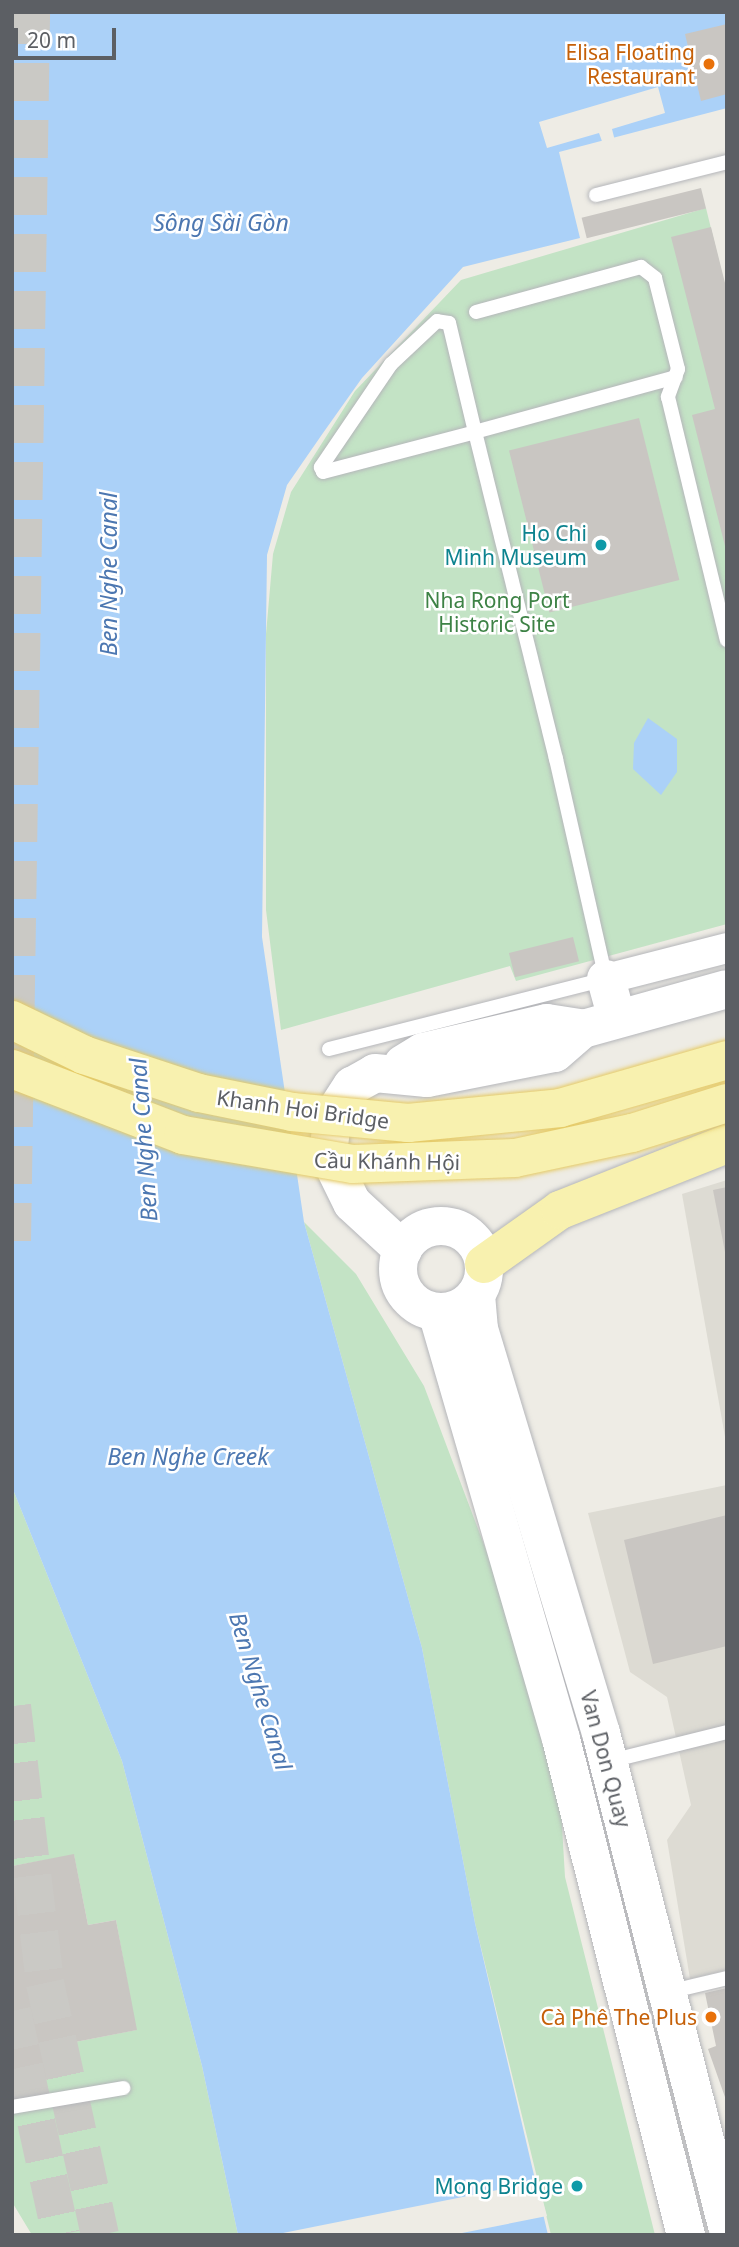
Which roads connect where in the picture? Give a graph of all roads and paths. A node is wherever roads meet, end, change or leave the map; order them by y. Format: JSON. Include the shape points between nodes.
{"nodes":[{"id":1,"x":727,"y":162,"type":"edge"},
{"id":2,"x":596,"y":195,"type":"dead end"},
{"id":3,"x":476,"y":312,"type":"dead end"},
{"id":4,"x":676,"y":377,"type":"junction"},
{"id":5,"x":475,"y":432,"type":"junction"},
{"id":6,"x":727,"y":640,"type":"edge"},
{"id":7,"x":727,"y":948,"type":"edge"},
{"id":8,"x":606,"y":979,"type":"junction"},
{"id":9,"x":727,"y":989,"type":"edge"},
{"id":10,"x":12,"y":1020,"type":"edge"},
{"id":11,"x":600,"y":1024,"type":"junction"},
{"id":12,"x":328,"y":1049,"type":"dead end"},
{"id":13,"x":727,"y":1060,"type":"edge"},
{"id":14,"x":12,"y":1069,"type":"edge"},
{"id":15,"x":727,"y":1103,"type":"edge"},
{"id":16,"x":727,"y":1144,"type":"edge"},
{"id":17,"x":403,"y":1250,"type":"junction"},
{"id":18,"x":480,"y":1280,"type":"junction"},
{"id":19,"x":437,"y":1312,"type":"junction"},
{"id":20,"x":727,"y":1732,"type":"edge"},
{"id":21,"x":608,"y":1762,"type":"junction"},
{"id":22,"x":727,"y":1978,"type":"edge"},
{"id":23,"x":666,"y":1993,"type":"junction"},
{"id":24,"x":123,"y":2088,"type":"dead end"},
{"id":25,"x":12,"y":2107,"type":"edge"},
{"id":26,"x":715,"y":2124,"type":"edge"},
{"id":27,"x":662,"y":2138,"type":"junction"},
{"id":28,"x":721,"y":2186,"type":"edge"},
{"id":29,"x":682,"y":2217,"type":"edge"},
{"id":30,"x":727,"y":2226,"type":"edge"}],
"edges":[{"from":1,"to":2,"type":"lane"},
{"from":3,"to":4,"type":"lane","via":[[640,267],[655,278]]},
{"from":4,"to":5,"type":"lane"},
{"from":4,"to":6,"type":"lane","via":[[668,397]]},
{"from":5,"to":5,"type":"lane","via":[[449,323],[439,320],[363,397],[321,471]]},
{"from":5,"to":8,"type":"lane"},
{"from":7,"to":8,"type":"street"},
{"from":8,"to":11,"type":"main road"},
{"from":8,"to":12,"type":"lane"},
{"from":9,"to":11,"type":"main road"},
{"from":10,"to":13,"type":"main road","name":"Khanh Hoi Bridge","bridge":true,"via":[[84,1055],[199,1093],[292,1112],[408,1123],[560,1108]]},
{"from":11,"to":17,"type":"main road","via":[[547,1023],[423,1052],[352,1086],[333,1115],[328,1154],[352,1203]]},
{"from":14,"to":15,"type":"main road","name":"Cầu Khánh Hội","bridge":true,"via":[[183,1135],[353,1164],[515,1158],[632,1133]]},
{"from":16,"to":18,"type":"main road","via":[[559,1210]]},
{"from":17,"to":18,"type":"main road","via":[[432,1226],[452,1227],[477,1244]]},
{"from":17,"to":19,"type":"main road","via":[[400,1281],[407,1294]]},
{"from":18,"to":19,"type":"main road","via":[[465,1305]]},
{"from":18,"to":21,"type":"main road","name":"Van Don Quay","via":[[479,1329]]},
{"from":19,"to":27,"type":"main road","name":"Van Don Quay","via":[[561,1739]]},
{"from":20,"to":21,"type":"lane"},
{"from":21,"to":23,"type":"main road","name":"Van Don Quay"},
{"from":22,"to":23,"type":"lane"},
{"from":23,"to":26,"type":"main road","name":"Van Don Quay"},
{"from":24,"to":25,"type":"lane"},
{"from":26,"to":27,"type":"main road"},
{"from":26,"to":28,"type":"main road","name":"Van Don Quay"},
{"from":27,"to":29,"type":"main road","name":"Van Don Quay"},
{"from":28,"to":29,"type":"main road"},
{"from":28,"to":30,"type":"main road","name":"Van Don Quay"}]}
